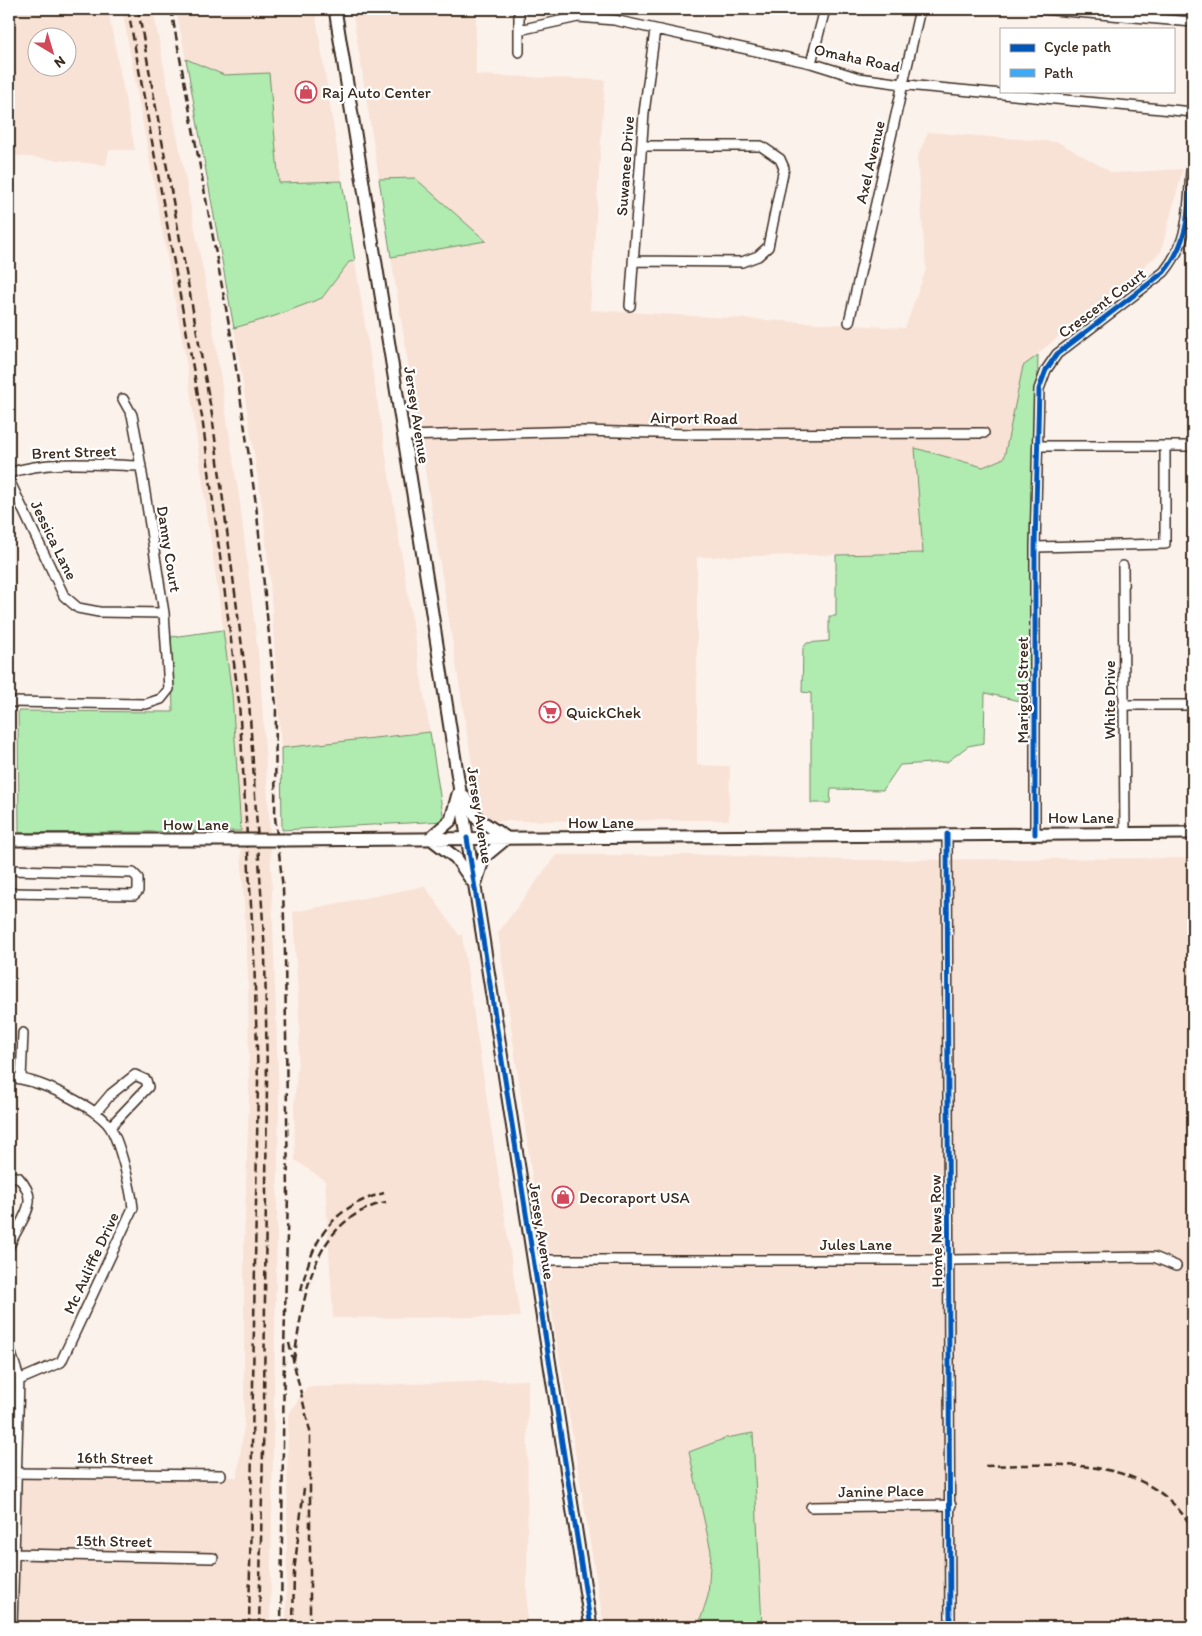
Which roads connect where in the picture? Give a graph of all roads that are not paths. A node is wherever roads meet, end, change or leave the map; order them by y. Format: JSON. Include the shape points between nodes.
{"nodes":[{"id":1,"x":335,"y":9,"type":"edge"},
{"id":2,"x":519,"y":9,"type":"edge"},
{"id":3,"x":825,"y":9,"type":"edge"},
{"id":4,"x":920,"y":9,"type":"edge"},
{"id":5,"x":1041,"y":9,"type":"edge"},
{"id":6,"x":1193,"y":22,"type":"edge"},
{"id":7,"x":519,"y":30,"type":"junction"},
{"id":8,"x":655,"y":30,"type":"junction"},
{"id":9,"x":519,"y":52,"type":"dead end"},
{"id":10,"x":810,"y":63,"type":"junction"},
{"id":11,"x":903,"y":84,"type":"junction"},
{"id":12,"x":1193,"y":112,"type":"edge"},
{"id":13,"x":642,"y":146,"type":"junction"},
{"id":14,"x":1191,"y":171,"type":"dead end"},
{"id":15,"x":633,"y":261,"type":"junction"},
{"id":16,"x":630,"y":306,"type":"dead end"},
{"id":17,"x":849,"y":322,"type":"dead end"},
{"id":18,"x":123,"y":399,"type":"dead end"},
{"id":19,"x":984,"y":433,"type":"dead end"},
{"id":20,"x":403,"y":436,"type":"junction"},
{"id":21,"x":1038,"y":446,"type":"junction"},
{"id":22,"x":1165,"y":446,"type":"junction"},
{"id":23,"x":1193,"y":446,"type":"edge"},
{"id":24,"x":141,"y":466,"type":"junction"},
{"id":25,"x":9,"y":473,"type":"edge"},
{"id":26,"x":9,"y":480,"type":"edge"},
{"id":27,"x":1035,"y":547,"type":"junction"},
{"id":28,"x":1123,"y":566,"type":"dead end"},
{"id":29,"x":164,"y":613,"type":"junction"},
{"id":30,"x":9,"y":702,"type":"edge"},
{"id":31,"x":1123,"y":705,"type":"junction"},
{"id":32,"x":1193,"y":705,"type":"edge"},
{"id":33,"x":459,"y":788,"type":"junction"},
{"id":34,"x":1125,"y":833,"type":"junction"},
{"id":35,"x":1193,"y":833,"type":"edge"},
{"id":36,"x":947,"y":834,"type":"junction"},
{"id":37,"x":1035,"y":834,"type":"junction"},
{"id":38,"x":430,"y":838,"type":"junction"},
{"id":39,"x":467,"y":838,"type":"junction"},
{"id":40,"x":507,"y":838,"type":"junction"},
{"id":41,"x":9,"y":840,"type":"edge"},
{"id":42,"x":9,"y":870,"type":"edge"},
{"id":43,"x":475,"y":884,"type":"junction"},
{"id":44,"x":9,"y":893,"type":"edge"},
{"id":45,"x":23,"y":1033,"type":"dead end"},
{"id":46,"x":9,"y":1078,"type":"edge"},
{"id":47,"x":21,"y":1079,"type":"junction"},
{"id":48,"x":95,"y":1113,"type":"junction"},
{"id":49,"x":110,"y":1127,"type":"junction"},
{"id":50,"x":9,"y":1177,"type":"edge"},
{"id":51,"x":11,"y":1233,"type":"edge"},
{"id":52,"x":9,"y":1246,"type":"edge"},
{"id":53,"x":534,"y":1260,"type":"junction"},
{"id":54,"x":950,"y":1260,"type":"junction"},
{"id":55,"x":1176,"y":1266,"type":"dead end"},
{"id":56,"x":9,"y":1347,"type":"edge"},
{"id":57,"x":19,"y":1380,"type":"junction"},
{"id":58,"x":12,"y":1472,"type":"edge"},
{"id":59,"x":221,"y":1475,"type":"dead end"},
{"id":60,"x":951,"y":1505,"type":"junction"},
{"id":61,"x":811,"y":1507,"type":"dead end"},
{"id":62,"x":14,"y":1554,"type":"junction"},
{"id":63,"x":213,"y":1558,"type":"dead end"},
{"id":64,"x":12,"y":1627,"type":"edge"},
{"id":65,"x":591,"y":1627,"type":"edge"},
{"id":66,"x":950,"y":1627,"type":"edge"}],
"edges":[{"from":1,"to":20,"type":"main road","name":"Jersey Avenue"},
{"from":2,"to":7,"type":"street"},
{"from":3,"to":10,"type":"street"},
{"from":4,"to":11,"type":"street","name":"Axel Avenue"},
{"from":5,"to":6,"type":"street"},
{"from":7,"to":8,"type":"street","name":"Omaha Road","via":[[578,17],[614,20]]},
{"from":7,"to":9,"type":"street"},
{"from":8,"to":10,"type":"street","name":"Omaha Road"},
{"from":8,"to":13,"type":"street","name":"Suwanee Drive"},
{"from":10,"to":11,"type":"street","name":"Omaha Road","via":[[859,78]]},
{"from":11,"to":12,"type":"street","name":"Omaha Road"},
{"from":11,"to":17,"type":"street","name":"Axel Avenue"},
{"from":13,"to":15,"type":"street","name":"Suwanee Drive"},
{"from":13,"to":15,"type":"street","via":[[761,146],[780,159],[784,168],[768,247],[764,251],[742,262]]},
{"from":14,"to":21,"type":"street","name":"Crescent Court","via":[[1187,223],[1175,258],[1164,272],[1062,349],[1046,370],[1039,389]]},
{"from":15,"to":16,"type":"street","name":"Suwanee Drive"},
{"from":18,"to":24,"type":"street","name":"Danny Court","via":[[132,415]]},
{"from":19,"to":20,"type":"street","name":"Airport Road","via":[[584,431]]},
{"from":20,"to":33,"type":"main road","name":"Jersey Avenue"},
{"from":21,"to":22,"type":"street"},
{"from":21,"to":27,"type":"street","name":"Crescent Court"},
{"from":22,"to":23,"type":"street"},
{"from":22,"to":27,"type":"street","via":[[1165,544]]},
{"from":24,"to":25,"type":"street","name":"Brent Street","via":[[30,466]]},
{"from":24,"to":29,"type":"street","name":"Danny Court"},
{"from":26,"to":29,"type":"street","name":"Jessica Lane","via":[[64,596],[78,608],[99,612]]},
{"from":27,"to":37,"type":"street","name":"Marigold Street"},
{"from":28,"to":31,"type":"street","name":"White Drive"},
{"from":29,"to":30,"type":"street","name":"Danny Court","via":[[169,689],[161,699],[146,704]]},
{"from":31,"to":32,"type":"street"},
{"from":31,"to":34,"type":"street","name":"White Drive"},
{"from":33,"to":38,"type":"main road","via":[[451,820]]},
{"from":33,"to":39,"type":"main road","name":"Jersey Avenue"},
{"from":33,"to":40,"type":"main road","via":[[478,819]]},
{"from":34,"to":35,"type":"main road","name":"How Lane"},
{"from":34,"to":37,"type":"main road","name":"How Lane"},
{"from":36,"to":37,"type":"main road","name":"How Lane"},
{"from":36,"to":40,"type":"main road","name":"How Lane"},
{"from":36,"to":54,"type":"street","name":"Home News Row"},
{"from":38,"to":39,"type":"main road","name":"How Lane"},
{"from":38,"to":41,"type":"main road","name":"How Lane","bridge":true},
{"from":38,"to":43,"type":"main road","via":[[459,861]]},
{"from":39,"to":40,"type":"main road","name":"How Lane"},
{"from":39,"to":43,"type":"main road","name":"Jersey Avenue"},
{"from":40,"to":43,"type":"main road","via":[[484,857]]},
{"from":42,"to":44,"type":"street","via":[[133,874],[138,878],[138,892],[134,895]]},
{"from":43,"to":53,"type":"main road","name":"Jersey Avenue"},
{"from":45,"to":47,"type":"street"},
{"from":46,"to":47,"type":"street","name":"Mc Auliffe Drive"},
{"from":47,"to":48,"type":"street","name":"Mc Auliffe Drive","via":[[46,1086]]},
{"from":48,"to":49,"type":"street","name":"Mc Auliffe Drive"},
{"from":48,"to":49,"type":"street","via":[[111,1094],[135,1075],[146,1080],[148,1087],[143,1094]]},
{"from":49,"to":57,"type":"street","name":"Mc Auliffe Drive","via":[[131,1187],[133,1208],[61,1362]]},
{"from":50,"to":51,"type":"street","via":[[18,1177],[28,1188],[30,1203]]},
{"from":51,"to":52,"type":"street"},
{"from":53,"to":54,"type":"street","name":"Jules Lane"},
{"from":53,"to":65,"type":"main road","name":"Jersey Avenue"},
{"from":54,"to":55,"type":"street","name":"Jules Lane","via":[[1154,1257]]},
{"from":54,"to":60,"type":"street","name":"Home News Row"},
{"from":56,"to":57,"type":"street"},
{"from":57,"to":58,"type":"street"},
{"from":58,"to":59,"type":"street","name":"16th Street"},
{"from":58,"to":62,"type":"street"},
{"from":60,"to":61,"type":"street","name":"Janine Place"},
{"from":60,"to":66,"type":"street","name":"Home News Row"},
{"from":62,"to":63,"type":"street","name":"15th Street"},
{"from":62,"to":64,"type":"street"}]}
